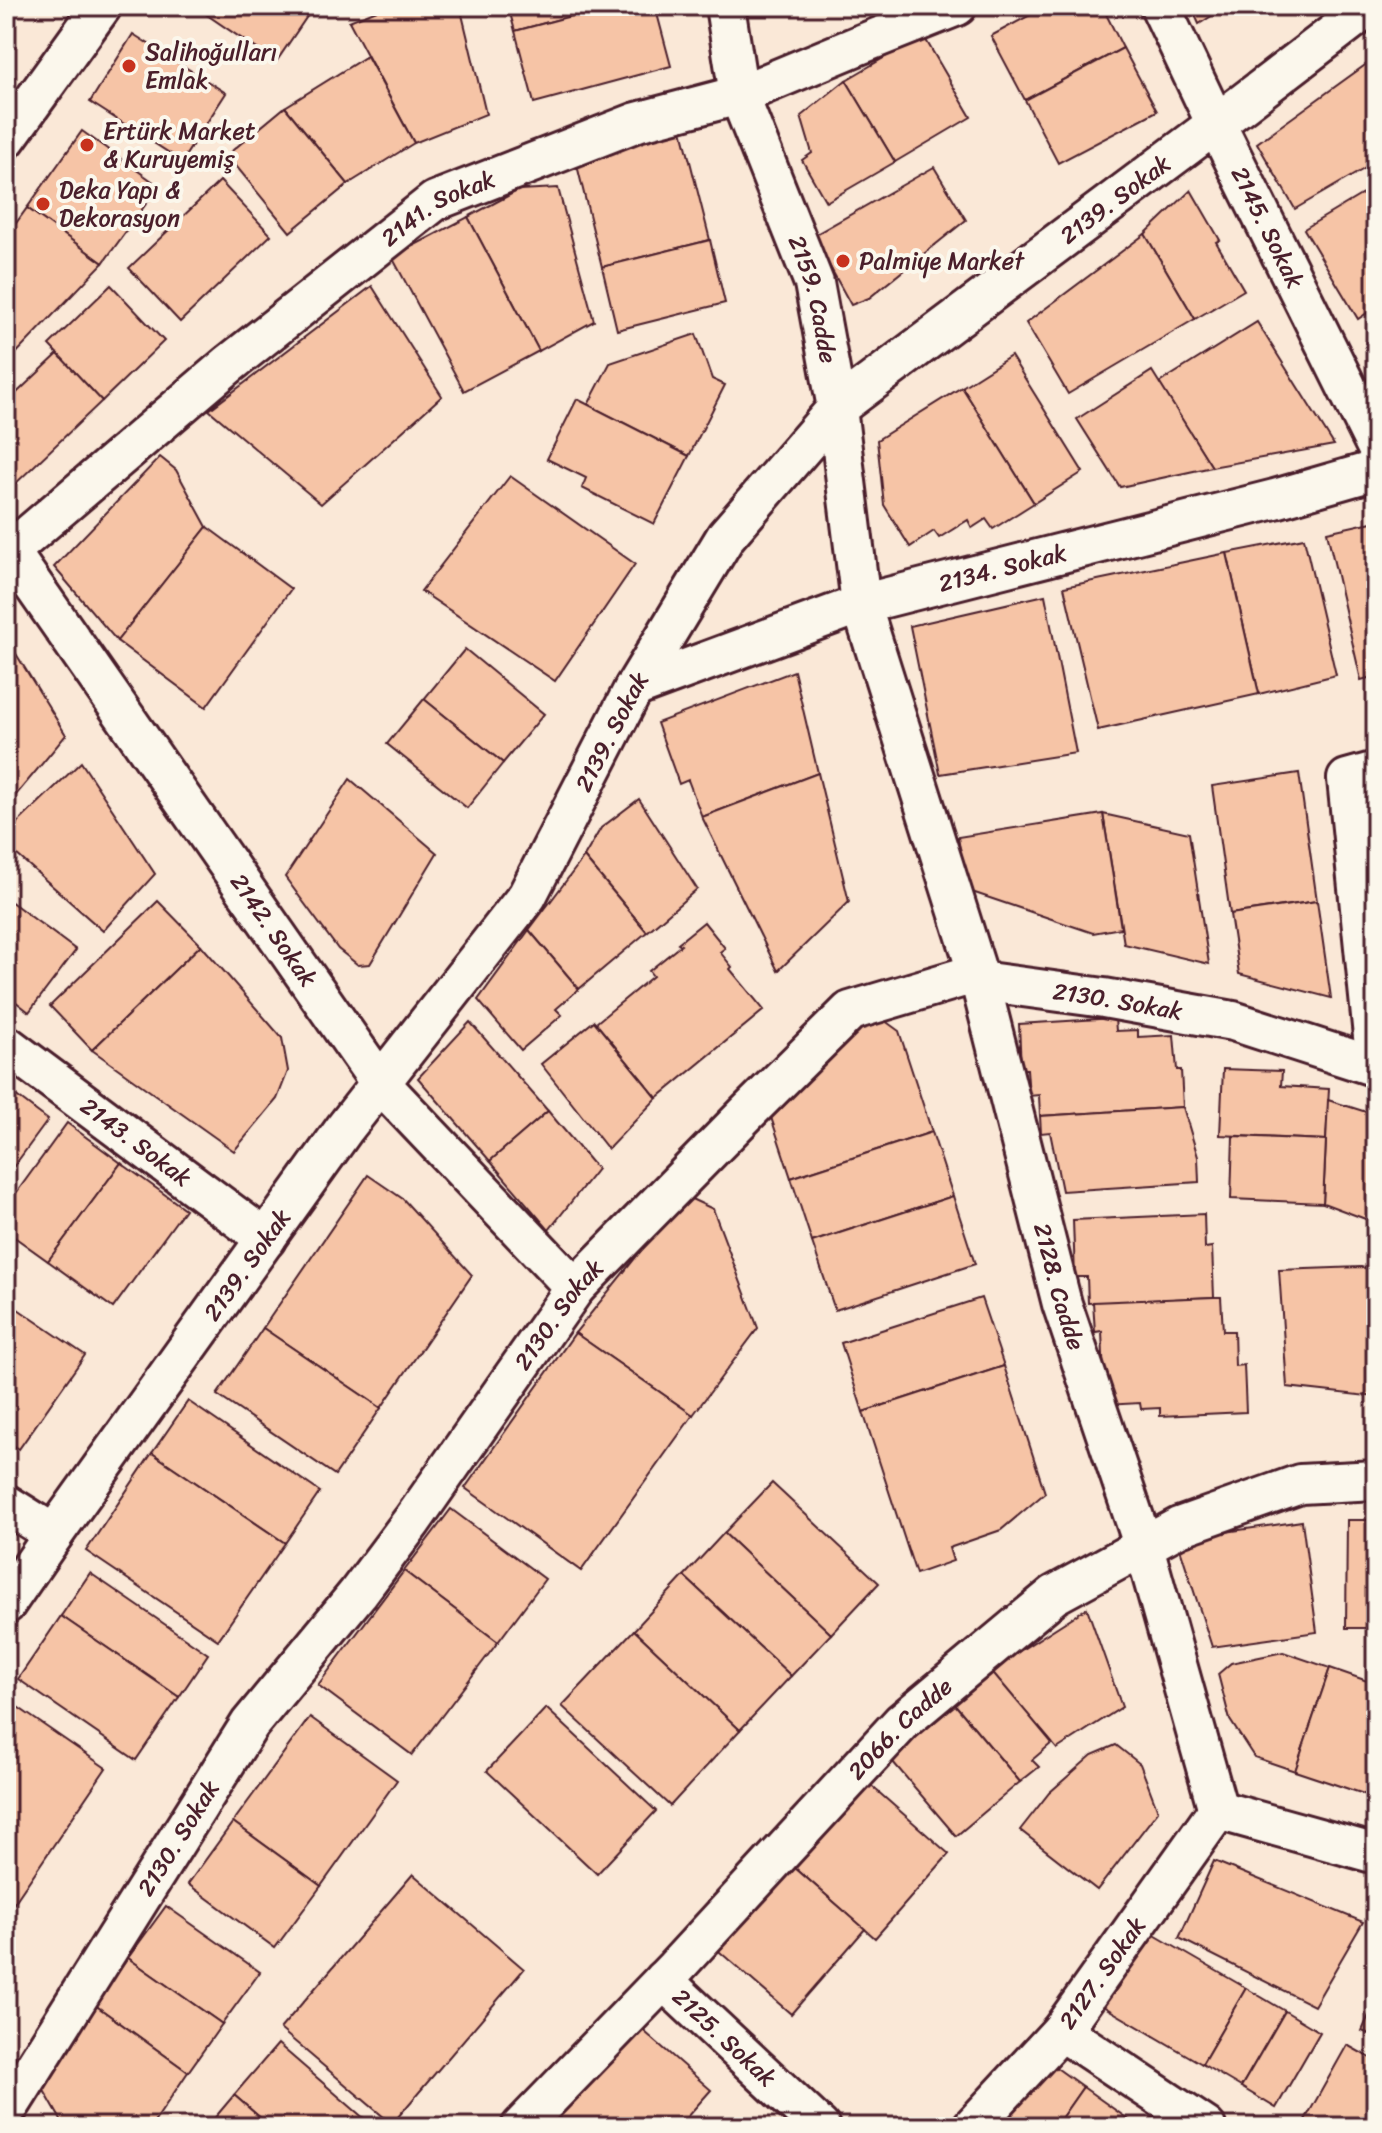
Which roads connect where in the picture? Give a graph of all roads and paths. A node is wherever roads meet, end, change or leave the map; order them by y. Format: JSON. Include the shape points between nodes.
{"nodes":[{"id":1,"x":102,"y":6,"type":"edge"},
{"id":2,"x":725,"y":6,"type":"edge"},
{"id":3,"x":957,"y":6,"type":"edge"},
{"id":4,"x":1160,"y":6,"type":"edge"},
{"id":5,"x":1370,"y":6,"type":"edge"},
{"id":6,"x":739,"y":95,"type":"junction"},
{"id":7,"x":1216,"y":124,"type":"junction"},
{"id":8,"x":6,"y":139,"type":"edge"},
{"id":9,"x":837,"y":408,"type":"junction"},
{"id":10,"x":1376,"y":446,"type":"edge"},
{"id":11,"x":1376,"y":470,"type":"edge"},
{"id":12,"x":7,"y":552,"type":"edge"},
{"id":13,"x":861,"y":604,"type":"junction"},
{"id":14,"x":634,"y":688,"type":"junction"},
{"id":15,"x":1376,"y":771,"type":"edge"},
{"id":16,"x":980,"y":981,"type":"junction"},
{"id":17,"x":6,"y":1045,"type":"edge"},
{"id":18,"x":1376,"y":1067,"type":"edge"},
{"id":19,"x":380,"y":1083,"type":"junction"},
{"id":20,"x":266,"y":1239,"type":"junction"},
{"id":21,"x":575,"y":1288,"type":"junction"},
{"id":22,"x":1376,"y":1480,"type":"edge"},
{"id":23,"x":6,"y":1504,"type":"edge"},
{"id":24,"x":54,"y":1534,"type":"junction"},
{"id":25,"x":1144,"y":1547,"type":"junction"},
{"id":26,"x":6,"y":1604,"type":"edge"},
{"id":27,"x":1218,"y":1810,"type":"junction"},
{"id":28,"x":1376,"y":1854,"type":"edge"},
{"id":29,"x":663,"y":1980,"type":"junction"},
{"id":30,"x":1061,"y":2031,"type":"junction"},
{"id":31,"x":15,"y":2110,"type":"edge"},
{"id":32,"x":521,"y":2127,"type":"edge"},
{"id":33,"x":820,"y":2127,"type":"edge"},
{"id":34,"x":972,"y":2127,"type":"edge"},
{"id":35,"x":1206,"y":2127,"type":"edge"}],
"edges":[{"from":1,"to":8,"type":"street"},
{"from":2,"to":6,"type":"street","name":"2159. Cadde"},
{"from":3,"to":6,"type":"street","name":"2141. Sokak"},
{"from":4,"to":7,"type":"street","name":"2145. Sokak"},
{"from":5,"to":7,"type":"street","name":"2139. Sokak"},
{"from":6,"to":9,"type":"street","name":"2159. Cadde","via":[[814,283]]},
{"from":6,"to":12,"type":"street","name":"2141. Sokak","via":[[637,122],[435,201],[228,365]]},
{"from":7,"to":9,"type":"street","name":"2139. Sokak"},
{"from":7,"to":10,"type":"street","name":"2145. Sokak"},
{"from":9,"to":13,"type":"street","name":"2159. Cadde"},
{"from":9,"to":14,"type":"street","name":"2139. Sokak","via":[[726,536]]},
{"from":11,"to":13,"type":"street","name":"2134. Sokak"},
{"from":12,"to":19,"type":"street","name":"2142. Sokak"},
{"from":13,"to":14,"type":"street","name":"2134. Sokak"},
{"from":13,"to":16,"type":"street","name":"2128. Cadde"},
{"from":14,"to":19,"type":"street","name":"2139. Sokak","via":[[527,896]]},
{"from":15,"to":18,"type":"street","via":[[1347,779]]},
{"from":16,"to":18,"type":"street","name":"2130. Sokak","via":[[1233,1021]]},
{"from":16,"to":21,"type":"street","name":"2130. Sokak","via":[[964,977],[850,1011]]},
{"from":16,"to":25,"type":"street","name":"2128. Cadde","via":[[1062,1304]]},
{"from":17,"to":20,"type":"street","name":"2143. Sokak"},
{"from":19,"to":20,"type":"street","name":"2139. Sokak"},
{"from":19,"to":21,"type":"street","name":"2142. Sokak"},
{"from":20,"to":24,"type":"street","name":"2139. Sokak"},
{"from":21,"to":31,"type":"street","name":"2130. Sokak","via":[[412,1521],[250,1724]]},
{"from":22,"to":25,"type":"street","name":"2066. Cadde","via":[[1300,1484],[1179,1527]]},
{"from":23,"to":24,"type":"street"},
{"from":24,"to":26,"type":"street","name":"2139. Sokak"},
{"from":25,"to":27,"type":"street","name":"2128. Cadde"},
{"from":25,"to":29,"type":"street","name":"2066. Cadde","via":[[1054,1595],[902,1722]]},
{"from":27,"to":28,"type":"street"},
{"from":27,"to":30,"type":"street","name":"2127. Sokak"},
{"from":29,"to":32,"type":"street","name":"2066. Cadde"},
{"from":29,"to":33,"type":"street","name":"2125. Sokak"},
{"from":30,"to":34,"type":"street","name":"2127. Sokak"},
{"from":30,"to":35,"type":"street"}]}
